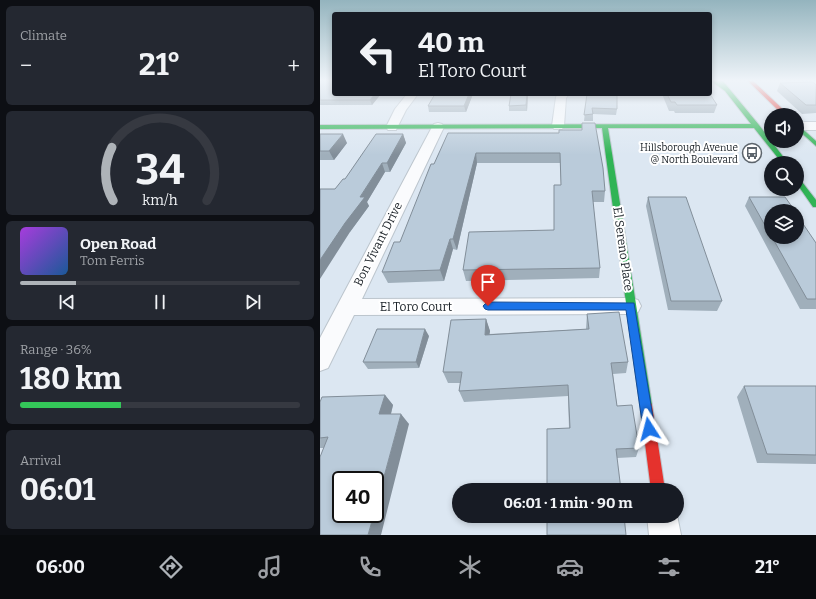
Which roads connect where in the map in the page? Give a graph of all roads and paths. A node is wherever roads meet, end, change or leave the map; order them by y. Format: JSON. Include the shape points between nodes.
{"nodes":[{"id":1,"x":404,"y":105,"type":"edge"},
{"id":2,"x":561,"y":105,"type":"edge"},
{"id":3,"x":740,"y":105,"type":"edge"},
{"id":4,"x":558,"y":126,"type":"junction"},
{"id":5,"x":605,"y":126,"type":"junction"},
{"id":6,"x":757,"y":126,"type":"junction"},
{"id":7,"x":804,"y":126,"type":"edge"},
{"id":8,"x":816,"y":126,"type":"edge"},
{"id":9,"x":320,"y":127,"type":"edge"},
{"id":10,"x":392,"y":127,"type":"junction"},
{"id":11,"x":438,"y":127,"type":"junction"},
{"id":12,"x":804,"y":133,"type":"edge"},
{"id":13,"x":816,"y":144,"type":"edge"},
{"id":14,"x":780,"y":156,"type":"edge"},
{"id":15,"x":804,"y":188,"type":"edge"},
{"id":16,"x":816,"y":204,"type":"edge"},
{"id":17,"x":631,"y":306,"type":"junction"},
{"id":18,"x":346,"y":307,"type":"junction"},
{"id":19,"x":320,"y":361,"type":"edge"},
{"id":20,"x":657,"y":483,"type":"edge"},
{"id":21,"x":663,"y":523,"type":"edge"},
{"id":22,"x":665,"y":535,"type":"edge"}],
"edges":[{"from":1,"to":10,"type":"street"},
{"from":2,"to":4,"type":"street"},
{"from":3,"to":6,"type":"street"},
{"from":4,"to":5,"type":"street"},
{"from":4,"to":11,"type":"street"},
{"from":5,"to":6,"type":"street"},
{"from":5,"to":17,"type":"street","name":"El Sereno Place"},
{"from":6,"to":14,"type":"street"},
{"from":7,"to":8,"type":"street"},
{"from":9,"to":10,"type":"street"},
{"from":10,"to":11,"type":"street"},
{"from":11,"to":18,"type":"street","name":"Bon Vivant Drive"},
{"from":12,"to":13,"type":"street"},
{"from":15,"to":16,"type":"street"},
{"from":17,"to":18,"type":"street","name":"El Toro Court"},
{"from":17,"to":20,"type":"street","name":"El Sereno Place"},
{"from":18,"to":19,"type":"street","name":"Bon Vivant Drive"},
{"from":21,"to":22,"type":"street"}]}
